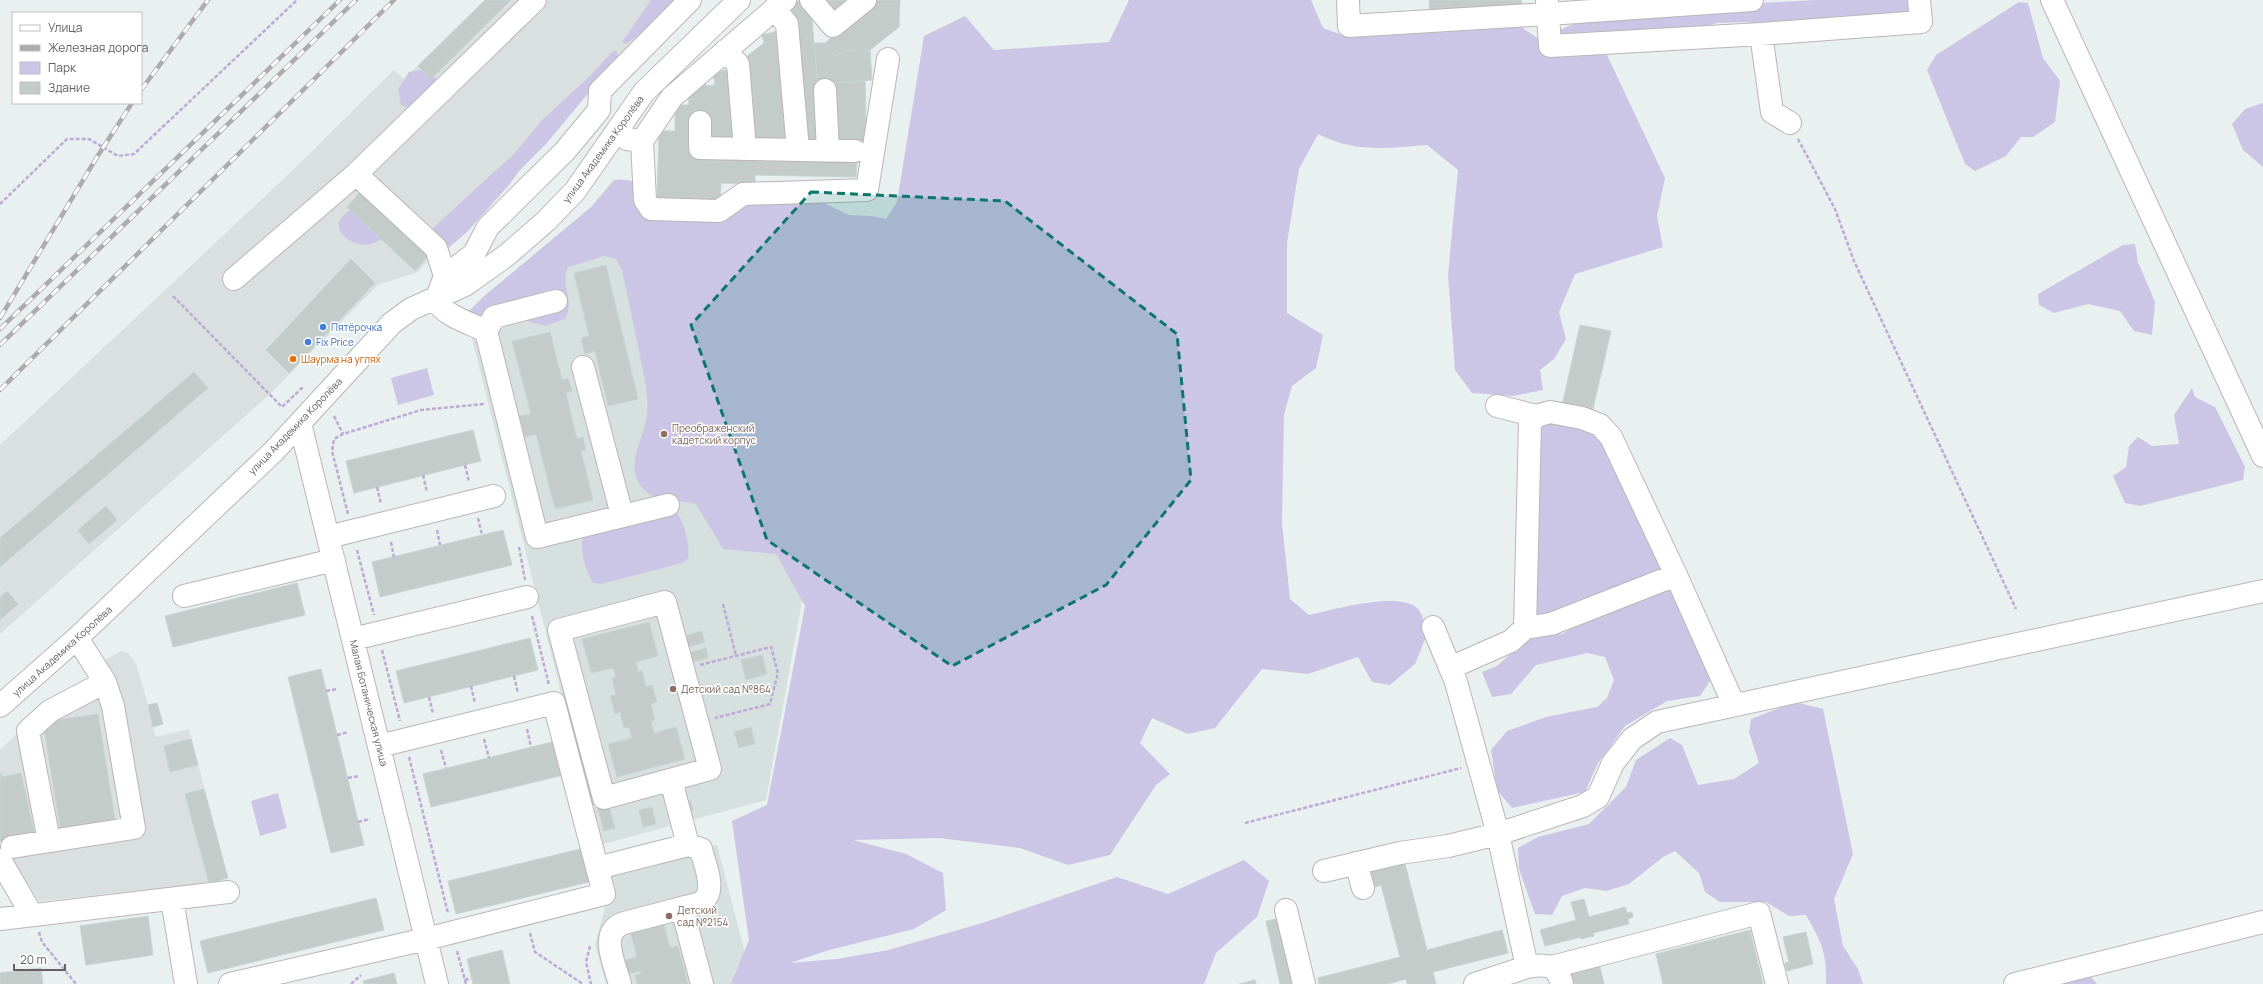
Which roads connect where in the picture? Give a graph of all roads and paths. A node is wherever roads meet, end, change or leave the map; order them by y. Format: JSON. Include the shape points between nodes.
{"nodes":[{"id":1,"x":297,"y":0,"type":"edge"},
{"id":2,"x":535,"y":0,"type":"edge"},
{"id":3,"x":690,"y":0,"type":"edge"},
{"id":4,"x":739,"y":0,"type":"edge"},
{"id":5,"x":811,"y":0,"type":"edge"},
{"id":6,"x":865,"y":0,"type":"edge"},
{"id":7,"x":1348,"y":0,"type":"edge"},
{"id":8,"x":1752,"y":0,"type":"edge"},
{"id":9,"x":1919,"y":0,"type":"edge"},
{"id":10,"x":2052,"y":0,"type":"edge"},
{"id":11,"x":780,"y":5,"type":"edge"},
{"id":12,"x":1547,"y":7,"type":"edge"},
{"id":13,"x":1761,"y":34,"type":"junction"},
{"id":14,"x":725,"y":51,"type":"junction"},
{"id":15,"x":888,"y":59,"type":"dead end"},
{"id":16,"x":825,"y":90,"type":"dead end"},
{"id":17,"x":700,"y":122,"type":"dead end"},
{"id":18,"x":1790,"y":123,"type":"joint"},
{"id":19,"x":612,"y":137,"type":"junction"},
{"id":20,"x":642,"y":141,"type":"junction"},
{"id":21,"x":745,"y":149,"type":"junction"},
{"id":22,"x":798,"y":150,"type":"junction"},
{"id":23,"x":828,"y":151,"type":"junction"},
{"id":24,"x":855,"y":151,"type":"dead end"},
{"id":25,"x":356,"y":174,"type":"junction"},
{"id":26,"x":0,"y":204,"type":"edge"},
{"id":27,"x":445,"y":276,"type":"junction"},
{"id":28,"x":234,"y":279,"type":"dead end"},
{"id":29,"x":173,"y":296,"type":"dead end"},
{"id":30,"x":436,"y":300,"type":"junction"},
{"id":31,"x":556,"y":301,"type":"dead end"},
{"id":32,"x":486,"y":331,"type":"junction"},
{"id":33,"x":583,"y":367,"type":"dead end"},
{"id":34,"x":303,"y":387,"type":"dead end"},
{"id":35,"x":1497,"y":406,"type":"dead end"},
{"id":36,"x":334,"y":416,"type":"dead end"},
{"id":37,"x":1536,"y":416,"type":"junction"},
{"id":38,"x":300,"y":423,"type":"junction"},
{"id":39,"x":342,"y":434,"type":"dead end"},
{"id":40,"x":2263,"y":456,"type":"edge"},
{"id":41,"x":494,"y":496,"type":"dead end"},
{"id":42,"x":668,"y":505,"type":"dead end"},
{"id":43,"x":622,"y":515,"type":"junction"},
{"id":44,"x":328,"y":537,"type":"junction"},
{"id":45,"x":334,"y":560,"type":"junction"},
{"id":46,"x":1676,"y":575,"type":"junction"},
{"id":47,"x":2263,"y":591,"type":"edge"},
{"id":48,"x":184,"y":596,"type":"dead end"},
{"id":49,"x":527,"y":597,"type":"joint"},
{"id":50,"x":723,"y":604,"type":"dead end"},
{"id":51,"x":2016,"y":609,"type":"dead end"},
{"id":52,"x":1433,"y":627,"type":"dead end"},
{"id":53,"x":1525,"y":628,"type":"junction"},
{"id":54,"x":77,"y":638,"type":"junction"},
{"id":55,"x":353,"y":639,"type":"junction"},
{"id":56,"x":736,"y":656,"type":"junction"},
{"id":57,"x":1450,"y":668,"type":"junction"},
{"id":58,"x":683,"y":670,"type":"junction"},
{"id":59,"x":105,"y":682,"type":"junction"},
{"id":60,"x":338,"y":688,"type":"dead end"},
{"id":61,"x":326,"y":691,"type":"dead end"},
{"id":62,"x":554,"y":703,"type":"junction"},
{"id":63,"x":1734,"y":705,"type":"junction"},
{"id":64,"x":0,"y":706,"type":"edge"},
{"id":65,"x":697,"y":723,"type":"junction"},
{"id":66,"x":348,"y":732,"type":"dead end"},
{"id":67,"x":337,"y":735,"type":"dead end"},
{"id":68,"x":379,"y":746,"type":"junction"},
{"id":69,"x":1479,"y":763,"type":"junction"},
{"id":70,"x":359,"y":776,"type":"dead end"},
{"id":71,"x":348,"y":778,"type":"dead end"},
{"id":72,"x":671,"y":780,"type":"junction"},
{"id":73,"x":370,"y":819,"type":"dead end"},
{"id":74,"x":358,"y":822,"type":"dead end"},
{"id":75,"x":1245,"y":823,"type":"dead end"},
{"id":76,"x":1498,"y":834,"type":"junction"},
{"id":77,"x":49,"y":841,"type":"junction"},
{"id":78,"x":688,"y":844,"type":"junction"},
{"id":79,"x":6,"y":854,"type":"edge"},
{"id":80,"x":1356,"y":863,"type":"junction"},
{"id":81,"x":597,"y":868,"type":"junction"},
{"id":82,"x":1324,"y":871,"type":"dead end"},
{"id":83,"x":1363,"y":888,"type":"dead end"},
{"id":84,"x":228,"y":892,"type":"dead end"},
{"id":85,"x":172,"y":899,"type":"junction"},
{"id":86,"x":682,"y":908,"type":"junction"},
{"id":87,"x":1286,"y":910,"type":"dead end"},
{"id":88,"x":525,"y":914,"type":"junction"},
{"id":89,"x":32,"y":915,"type":"junction"},
{"id":90,"x":0,"y":918,"type":"edge"},
{"id":91,"x":2263,"y":922,"type":"edge"},
{"id":92,"x":426,"y":939,"type":"junction"},
{"id":93,"x":1527,"y":967,"type":"junction"},
{"id":94,"x":1557,"y":975,"type":"edge"},
{"id":95,"x":472,"y":978,"type":"dead end"},
{"id":96,"x":465,"y":980,"type":"dead end"},
{"id":97,"x":76,"y":984,"type":"edge"},
{"id":98,"x":186,"y":984,"type":"edge"},
{"id":99,"x":230,"y":984,"type":"edge"},
{"id":100,"x":437,"y":984,"type":"edge"},
{"id":101,"x":583,"y":984,"type":"edge"},
{"id":102,"x":620,"y":984,"type":"edge"},
{"id":103,"x":702,"y":984,"type":"edge"},
{"id":104,"x":1304,"y":984,"type":"edge"},
{"id":105,"x":1475,"y":984,"type":"edge"},
{"id":106,"x":1777,"y":984,"type":"edge"},
{"id":107,"x":2015,"y":984,"type":"edge"}],
"edges":[{"from":1,"to":26,"type":"path","via":[[134,154],[118,156],[89,139],[67,139]]},
{"from":2,"to":25,"type":"street"},
{"from":3,"to":27,"type":"street","via":[[600,91],[599,110],[566,151],[488,227],[474,254]]},
{"from":4,"to":19,"type":"street","name":"улица Академика Королёва","via":[[644,92]]},
{"from":5,"to":6,"type":"street","via":[[833,26]]},
{"from":7,"to":12,"type":"street","via":[[1349,26]]},
{"from":8,"to":12,"type":"street"},
{"from":9,"to":13,"type":"street","via":[[1921,22]]},
{"from":10,"to":40,"type":"street"},
{"from":11,"to":14,"type":"street"},
{"from":11,"to":22,"type":"street","via":[[787,24]]},
{"from":12,"to":13,"type":"street","via":[[1550,46]]},
{"from":13,"to":18,"type":"street","via":[[1772,112]]},
{"from":14,"to":20,"type":"street","via":[[672,97]]},
{"from":14,"to":21,"type":"street","via":[[738,64]]},
{"from":15,"to":20,"type":"street","via":[[867,190],[743,194],[719,211],[651,209],[645,200]]},
{"from":16,"to":23,"type":"street"},
{"from":17,"to":21,"type":"street","via":[[700,148]]},
{"from":18,"to":51,"type":"path","via":[[1835,209],[1854,261]]},
{"from":19,"to":20,"type":"street"},
{"from":19,"to":30,"type":"street","name":"улица Академика Королёва","via":[[575,191],[546,221],[485,272]]},
{"from":21,"to":22,"type":"street"},
{"from":22,"to":23,"type":"street"},
{"from":23,"to":24,"type":"street"},
{"from":25,"to":27,"type":"street","via":[[436,248]]},
{"from":25,"to":28,"type":"street"},
{"from":27,"to":30,"type":"street"},
{"from":29,"to":34,"type":"path","via":[[282,407]]},
{"from":30,"to":32,"type":"street","via":[[445,311]]},
{"from":30,"to":38,"type":"street","name":"улица Академика Королёва","via":[[411,309],[392,322]]},
{"from":31,"to":32,"type":"street","via":[[494,317]]},
{"from":32,"to":43,"type":"street","via":[[537,537]]},
{"from":33,"to":43,"type":"street"},
{"from":35,"to":37,"type":"street"},
{"from":36,"to":39,"type":"path"},
{"from":37,"to":46,"type":"street","via":[[1550,412],[1582,418],[1600,425],[1611,437]]},
{"from":37,"to":53,"type":"street","via":[[1530,423]]},
{"from":38,"to":44,"type":"street","name":"Малая Ботаническая улица"},
{"from":38,"to":54,"type":"street","name":"улица Академика Королёва","via":[[273,452]]},
{"from":41,"to":44,"type":"street"},
{"from":42,"to":43,"type":"street"},
{"from":44,"to":45,"type":"street","name":"Малая Ботаническая улица"},
{"from":45,"to":48,"type":"street"},
{"from":45,"to":55,"type":"street","name":"Малая Ботаническая улица"},
{"from":46,"to":53,"type":"street","via":[[1551,624]]},
{"from":46,"to":63,"type":"street"},
{"from":47,"to":63,"type":"street"},
{"from":49,"to":55,"type":"street"},
{"from":49,"to":62,"type":"path"},
{"from":50,"to":56,"type":"path"},
{"from":52,"to":57,"type":"street"},
{"from":53,"to":57,"type":"street","via":[[1510,641]]},
{"from":54,"to":59,"type":"street"},
{"from":54,"to":64,"type":"street","name":"улица Академика Королёва"},
{"from":55,"to":68,"type":"street","name":"Малая Ботаническая улица"},
{"from":56,"to":58,"type":"path"},
{"from":56,"to":65,"type":"path","via":[[771,647],[778,673],[770,704]]},
{"from":57,"to":69,"type":"street"},
{"from":58,"to":65,"type":"street"},
{"from":58,"to":72,"type":"street","via":[[665,602],[559,630],[604,798]]},
{"from":59,"to":77,"type":"street","via":[[50,711],[28,731]]},
{"from":59,"to":77,"type":"street","via":[[113,706],[134,828]]},
{"from":60,"to":61,"type":"path"},
{"from":62,"to":68,"type":"street"},
{"from":62,"to":81,"type":"street"},
{"from":63,"to":76,"type":"street","via":[[1658,722],[1632,739],[1613,764],[1598,797],[1583,806]]},
{"from":65,"to":72,"type":"street","via":[[710,769]]},
{"from":66,"to":67,"type":"path"},
{"from":68,"to":92,"type":"street","name":"Малая Ботаническая улица"},
{"from":69,"to":75,"type":"path"},
{"from":69,"to":76,"type":"street"},
{"from":70,"to":71,"type":"path"},
{"from":72,"to":78,"type":"street"},
{"from":73,"to":74,"type":"path"},
{"from":76,"to":80,"type":"street"},
{"from":76,"to":93,"type":"street"},
{"from":77,"to":79,"type":"street"},
{"from":78,"to":81,"type":"street"},
{"from":78,"to":86,"type":"street","via":[[700,849],[710,887],[704,901]]},
{"from":79,"to":89,"type":"street"},
{"from":80,"to":82,"type":"street"},
{"from":80,"to":83,"type":"street"},
{"from":81,"to":88,"type":"street","via":[[604,894]]},
{"from":84,"to":85,"type":"street"},
{"from":85,"to":89,"type":"street"},
{"from":85,"to":98,"type":"street"},
{"from":86,"to":102,"type":"street","via":[[624,923],[612,932],[610,948]]},
{"from":86,"to":103,"type":"street"},
{"from":87,"to":104,"type":"street"},
{"from":88,"to":92,"type":"street"},
{"from":88,"to":101,"type":"path","via":[[535,952]]},
{"from":89,"to":90,"type":"street"},
{"from":89,"to":97,"type":"path","via":[[42,942]]},
{"from":91,"to":107,"type":"street"},
{"from":92,"to":99,"type":"street"},
{"from":92,"to":100,"type":"street","name":"Малая Ботаническая улица"},
{"from":93,"to":94,"type":"street","via":[[1542,964]]},
{"from":93,"to":105,"type":"street"},
{"from":94,"to":106,"type":"street","via":[[1759,913]]},
{"from":95,"to":96,"type":"path"}]}
